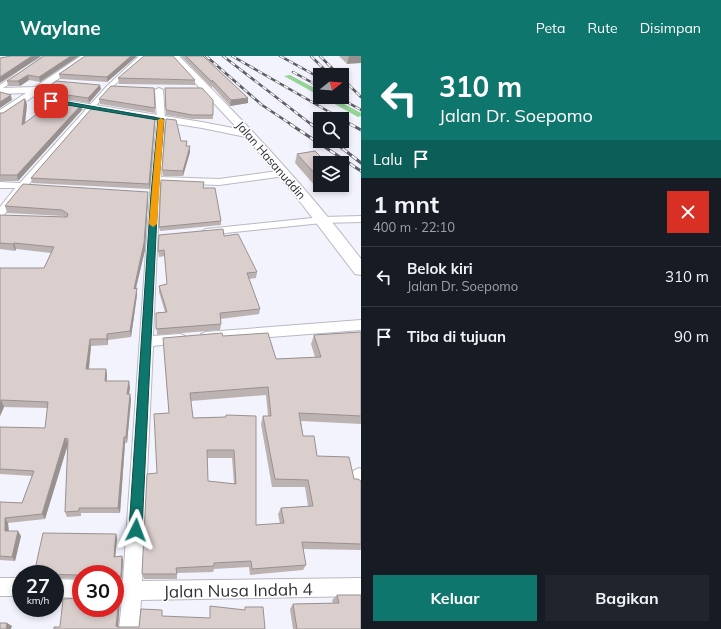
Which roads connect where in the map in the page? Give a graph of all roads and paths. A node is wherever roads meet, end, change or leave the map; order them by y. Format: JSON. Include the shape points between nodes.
{"nodes":[{"id":1,"x":47,"y":56,"type":"edge"},
{"id":2,"x":87,"y":56,"type":"edge"},
{"id":3,"x":134,"y":56,"type":"edge"},
{"id":4,"x":156,"y":56,"type":"edge"},
{"id":5,"x":169,"y":56,"type":"edge"},
{"id":6,"x":174,"y":56,"type":"edge"},
{"id":7,"x":142,"y":57,"type":"edge"},
{"id":8,"x":49,"y":81,"type":"junction"},
{"id":9,"x":64,"y":83,"type":"edge"},
{"id":10,"x":105,"y":87,"type":"junction"},
{"id":11,"x":123,"y":88,"type":"edge"},
{"id":12,"x":0,"y":90,"type":"edge"},
{"id":13,"x":36,"y":90,"type":"junction"},
{"id":14,"x":160,"y":90,"type":"dead end"},
{"id":15,"x":51,"y":101,"type":"junction"},
{"id":16,"x":19,"y":102,"type":"junction"},
{"id":17,"x":91,"y":108,"type":"junction"},
{"id":18,"x":230,"y":114,"type":"junction"},
{"id":19,"x":0,"y":115,"type":"edge"},
{"id":20,"x":161,"y":119,"type":"junction"},
{"id":21,"x":202,"y":125,"type":"junction"},
{"id":22,"x":250,"y":135,"type":"junction"},
{"id":23,"x":284,"y":173,"type":"junction"},
{"id":24,"x":156,"y":180,"type":"junction"},
{"id":25,"x":0,"y":185,"type":"edge"},
{"id":26,"x":22,"y":186,"type":"junction"},
{"id":27,"x":38,"y":187,"type":"edge"},
{"id":28,"x":3,"y":216,"type":"edge"},
{"id":29,"x":361,"y":219,"type":"edge"},
{"id":30,"x":322,"y":220,"type":"junction"},
{"id":31,"x":194,"y":233,"type":"edge"},
{"id":32,"x":361,"y":270,"type":"edge"},
{"id":33,"x":361,"y":325,"type":"edge"},
{"id":34,"x":146,"y":342,"type":"junction"},
{"id":35,"x":0,"y":587,"type":"edge"},
{"id":36,"x":12,"y":587,"type":"edge"},
{"id":37,"x":361,"y":587,"type":"edge"},
{"id":38,"x":124,"y":591,"type":"edge"},
{"id":39,"x":128,"y":629,"type":"edge"}],
"edges":[{"from":1,"to":12,"type":"street","via":[[24,70]]},
{"from":2,"to":8,"type":"main road"},
{"from":3,"to":7,"type":"street"},
{"from":4,"to":7,"type":"street"},
{"from":5,"to":6,"type":"street"},
{"from":6,"to":18,"type":"main road","name":"Jalan Hasanuddin","via":[[203,89]]},
{"from":7,"to":10,"type":"street"},
{"from":8,"to":9,"type":"street"},
{"from":8,"to":13,"type":"main road"},
{"from":10,"to":11,"type":"street"},
{"from":10,"to":17,"type":"street"},
{"from":12,"to":13,"type":"main road"},
{"from":12,"to":16,"type":"main road","via":[[16,95]]},
{"from":13,"to":15,"type":"main road","via":[[49,96]]},
{"from":13,"to":16,"type":"main road"},
{"from":14,"to":20,"type":"street"},
{"from":15,"to":16,"type":"main road"},
{"from":15,"to":17,"type":"main road"},
{"from":16,"to":19,"type":"main road"},
{"from":17,"to":20,"type":"main road"},
{"from":17,"to":26,"type":"street"},
{"from":18,"to":21,"type":"main road"},
{"from":18,"to":22,"type":"main road","name":"Jalan Hasanuddin"},
{"from":20,"to":21,"type":"main road"},
{"from":20,"to":24,"type":"street"},
{"from":21,"to":22,"type":"main road"},
{"from":22,"to":23,"type":"main road","name":"Jalan Hasanuddin"},
{"from":23,"to":24,"type":"street","via":[[219,182]]},
{"from":23,"to":30,"type":"main road","name":"Jalan Hasanuddin"},
{"from":24,"to":34,"type":"street","via":[[151,194],[158,236]]},
{"from":25,"to":26,"type":"street"},
{"from":26,"to":27,"type":"street"},
{"from":26,"to":28,"type":"street"},
{"from":29,"to":30,"type":"street"},
{"from":30,"to":31,"type":"street"},
{"from":30,"to":32,"type":"main road","name":"Jalan Hasanuddin"},
{"from":33,"to":34,"type":"street"},
{"from":34,"to":38,"type":"street"},
{"from":35,"to":36,"type":"street"},
{"from":37,"to":38,"type":"street","name":"Jalan Nusa Indah 4"},
{"from":38,"to":39,"type":"street"}]}
